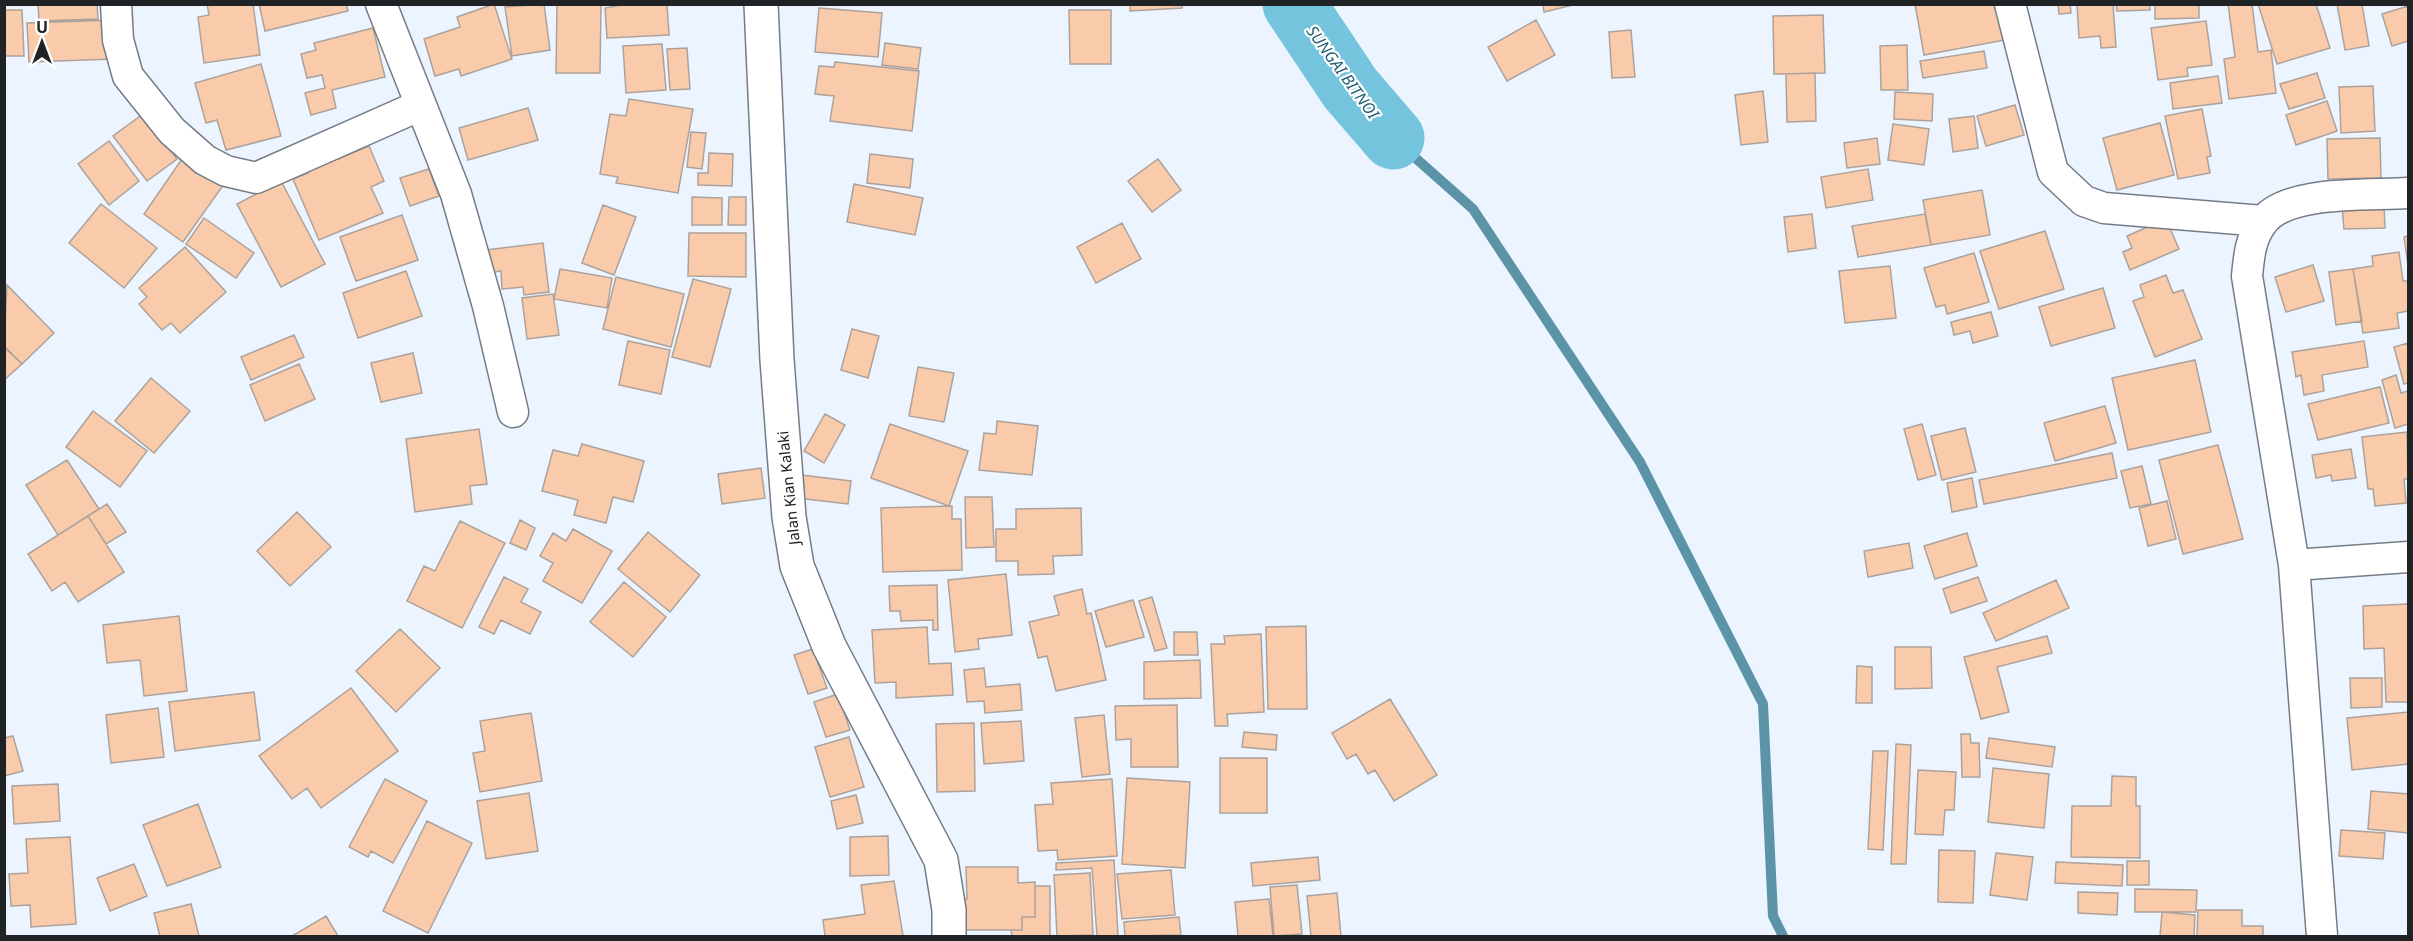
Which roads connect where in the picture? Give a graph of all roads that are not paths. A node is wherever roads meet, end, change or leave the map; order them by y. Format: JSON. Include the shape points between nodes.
{"nodes":[{"id":1,"x":116,"y":4,"type":"edge"},
{"id":2,"x":381,"y":4,"type":"edge"},
{"id":3,"x":761,"y":4,"type":"edge"},
{"id":4,"x":2010,"y":4,"type":"edge"},
{"id":5,"x":421,"y":105,"type":"junction"},
{"id":6,"x":2409,"y":193,"type":"edge"},
{"id":7,"x":2262,"y":221,"type":"junction"},
{"id":8,"x":513,"y":412,"type":"dead end"},
{"id":9,"x":2409,"y":557,"type":"edge"},
{"id":10,"x":2294,"y":565,"type":"junction"},
{"id":11,"x":949,"y":936,"type":"edge"},
{"id":12,"x":2322,"y":936,"type":"edge"}],
"edges":[{"from":1,"to":5,"type":"street","via":[[118,40],[128,76],[172,131],[205,160],[225,171],[256,178]]},
{"from":2,"to":5,"type":"street"},
{"from":3,"to":11,"type":"street","name":"Jalan Kian Kalaki","via":[[777,360],[789,517],[797,566],[829,646],[941,860]]},
{"from":4,"to":7,"type":"street","via":[[2053,172],[2084,201],[2104,208]]},
{"from":5,"to":8,"type":"street","via":[[456,194]]},
{"from":6,"to":7,"type":"street","via":[[2327,196],[2290,204]]},
{"from":7,"to":10,"type":"street","via":[[2250,246],[2247,276]]},
{"from":9,"to":10,"type":"street"},
{"from":10,"to":12,"type":"street"}]}
